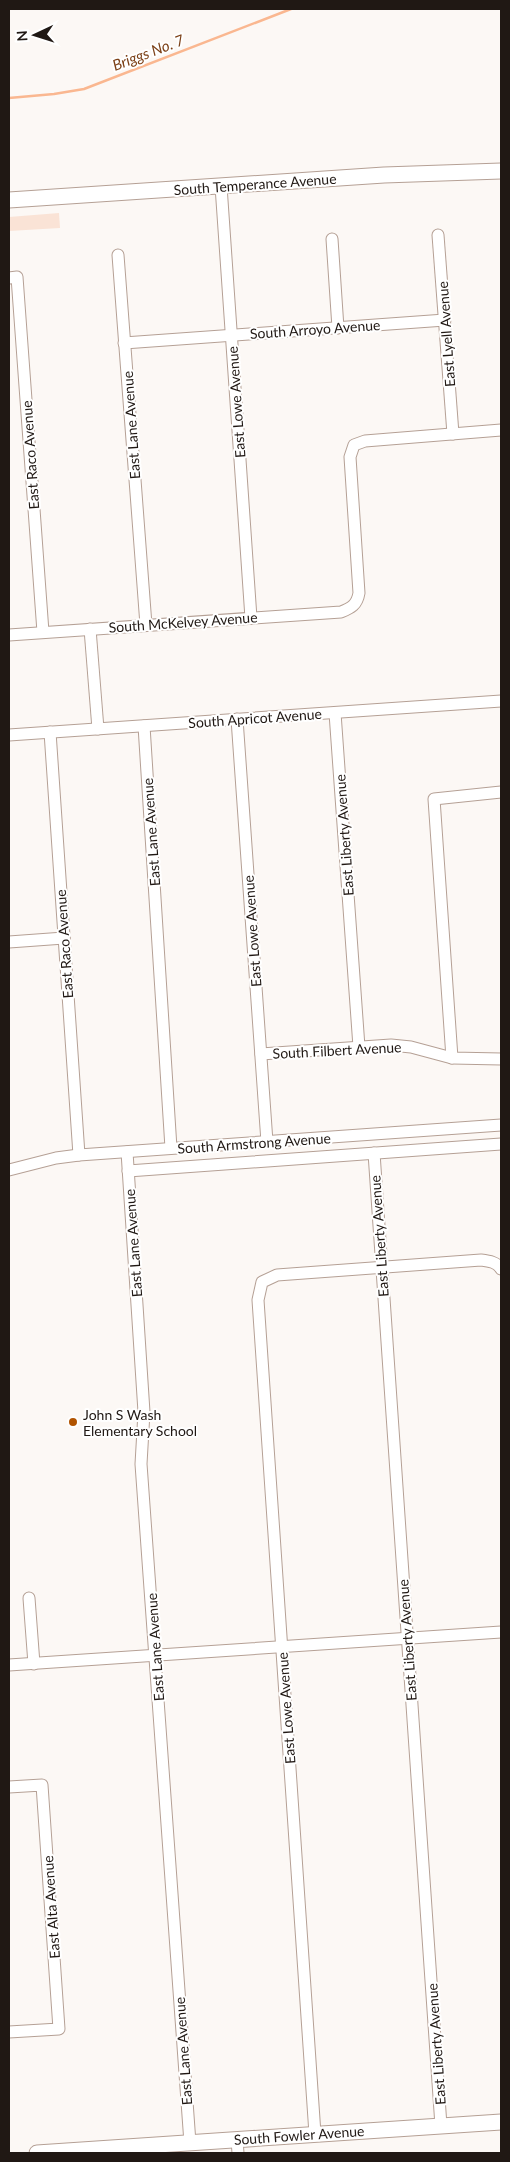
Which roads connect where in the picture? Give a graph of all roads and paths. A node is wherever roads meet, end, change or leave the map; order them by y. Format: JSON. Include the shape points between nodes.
{"nodes":[{"id":1,"x":501,"y":171,"type":"edge"},
{"id":2,"x":221,"y":186,"type":"junction"},
{"id":3,"x":9,"y":200,"type":"edge"},
{"id":4,"x":438,"y":235,"type":"dead end"},
{"id":5,"x":332,"y":239,"type":"dead end"},
{"id":6,"x":118,"y":255,"type":"dead end"},
{"id":7,"x":13,"y":278,"type":"edge"},
{"id":8,"x":445,"y":320,"type":"junction"},
{"id":9,"x":338,"y":328,"type":"junction"},
{"id":10,"x":231,"y":336,"type":"junction"},
{"id":11,"x":124,"y":343,"type":"junction"},
{"id":12,"x":501,"y":430,"type":"edge"},
{"id":13,"x":453,"y":434,"type":"junction"},
{"id":14,"x":251,"y":618,"type":"junction"},
{"id":15,"x":146,"y":625,"type":"junction"},
{"id":16,"x":90,"y":629,"type":"junction"},
{"id":17,"x":43,"y":632,"type":"junction"},
{"id":18,"x":9,"y":635,"type":"edge"},
{"id":19,"x":501,"y":701,"type":"edge"},
{"id":20,"x":335,"y":712,"type":"junction"},
{"id":21,"x":237,"y":719,"type":"junction"},
{"id":22,"x":144,"y":726,"type":"junction"},
{"id":23,"x":98,"y":729,"type":"junction"},
{"id":24,"x":50,"y":732,"type":"junction"},
{"id":25,"x":9,"y":735,"type":"edge"},
{"id":26,"x":501,"y":792,"type":"edge"},
{"id":27,"x":64,"y":938,"type":"junction"},
{"id":28,"x":9,"y":942,"type":"edge"},
{"id":29,"x":359,"y":1047,"type":"junction"},
{"id":30,"x":261,"y":1054,"type":"junction"},
{"id":31,"x":452,"y":1058,"type":"junction"},
{"id":32,"x":501,"y":1059,"type":"edge"},
{"id":33,"x":501,"y":1126,"type":"edge"},
{"id":34,"x":267,"y":1142,"type":"junction"},
{"id":35,"x":501,"y":1144,"type":"edge"},
{"id":36,"x":171,"y":1148,"type":"junction"},
{"id":37,"x":127,"y":1152,"type":"junction"},
{"id":38,"x":374,"y":1153,"type":"junction"},
{"id":39,"x":79,"y":1155,"type":"junction"},
{"id":40,"x":9,"y":1170,"type":"edge"},
{"id":41,"x":128,"y":1171,"type":"junction"},
{"id":42,"x":500,"y":1267,"type":"edge"},
{"id":43,"x":382,"y":1268,"type":"junction"},
{"id":44,"x":29,"y":1598,"type":"dead end"},
{"id":45,"x":501,"y":1632,"type":"edge"},
{"id":46,"x":407,"y":1638,"type":"junction"},
{"id":47,"x":282,"y":1647,"type":"junction"},
{"id":48,"x":155,"y":1657,"type":"junction"},
{"id":49,"x":34,"y":1664,"type":"junction"},
{"id":50,"x":9,"y":1666,"type":"edge"},
{"id":51,"x":9,"y":1787,"type":"edge"},
{"id":52,"x":9,"y":2032,"type":"edge"},
{"id":53,"x":501,"y":2122,"type":"edge"},
{"id":54,"x":441,"y":2126,"type":"junction"},
{"id":55,"x":315,"y":2134,"type":"junction"},
{"id":56,"x":190,"y":2143,"type":"junction"},
{"id":57,"x":238,"y":2146,"type":"edge"},
{"id":58,"x":80,"y":2152,"type":"edge"},
{"id":59,"x":37,"y":2153,"type":"edge"}],
"edges":[{"from":1,"to":2,"type":"main road","name":"South Temperance Avenue"},
{"from":2,"to":3,"type":"main road","name":"South Temperance Avenue"},
{"from":2,"to":10,"type":"street","name":"East Lowe Avenue"},
{"from":4,"to":8,"type":"street","name":"East Lyell Avenue"},
{"from":5,"to":9,"type":"street"},
{"from":6,"to":11,"type":"street","name":"East Lane Avenue"},
{"from":7,"to":17,"type":"street","name":"East Raco Avenue"},
{"from":8,"to":9,"type":"street","name":"South Arroyo Avenue"},
{"from":8,"to":13,"type":"street","name":"East Lyell Avenue"},
{"from":9,"to":10,"type":"street","name":"South Arroyo Avenue"},
{"from":10,"to":11,"type":"street","name":"South Arroyo Avenue"},
{"from":10,"to":14,"type":"street","name":"East Lowe Avenue"},
{"from":11,"to":15,"type":"street","name":"East Lane Avenue"},
{"from":12,"to":13,"type":"street"},
{"from":13,"to":14,"type":"street","name":"South McKelvey Avenue","via":[[365,441],[354,446],[350,457],[359,593],[352,608],[341,612]]},
{"from":14,"to":15,"type":"street","name":"South McKelvey Avenue"},
{"from":15,"to":16,"type":"street","name":"South McKelvey Avenue"},
{"from":16,"to":17,"type":"street","name":"South McKelvey Avenue"},
{"from":16,"to":23,"type":"street"},
{"from":17,"to":18,"type":"street","name":"South McKelvey Avenue"},
{"from":19,"to":20,"type":"street","name":"South Apricot Avenue"},
{"from":20,"to":21,"type":"street","name":"South Apricot Avenue"},
{"from":20,"to":29,"type":"street","name":"East Liberty Avenue"},
{"from":21,"to":22,"type":"street","name":"South Apricot Avenue"},
{"from":21,"to":30,"type":"street","name":"East Lowe Avenue"},
{"from":22,"to":23,"type":"street","name":"South Apricot Avenue"},
{"from":22,"to":36,"type":"street","name":"East Lane Avenue"},
{"from":23,"to":24,"type":"street","name":"South Apricot Avenue"},
{"from":24,"to":25,"type":"street","name":"South Apricot Avenue"},
{"from":24,"to":27,"type":"street","name":"East Raco Avenue"},
{"from":26,"to":31,"type":"street","via":[[434,799]]},
{"from":27,"to":28,"type":"street"},
{"from":27,"to":39,"type":"street","name":"East Raco Avenue"},
{"from":29,"to":30,"type":"street","name":"South Filbert Avenue"},
{"from":29,"to":31,"type":"street","name":"South Filbert Avenue","via":[[400,1046]]},
{"from":30,"to":34,"type":"street","name":"East Lowe Avenue"},
{"from":31,"to":32,"type":"street","name":"South Filbert Avenue"},
{"from":33,"to":34,"type":"street","name":"South Armstrong Avenue"},
{"from":34,"to":36,"type":"street","name":"South Armstrong Avenue"},
{"from":35,"to":38,"type":"street","name":"South Armstrong Avenue"},
{"from":36,"to":37,"type":"street","name":"South Armstrong Avenue"},
{"from":37,"to":39,"type":"street","name":"South Armstrong Avenue"},
{"from":37,"to":41,"type":"street","name":"East Lane Avenue"},
{"from":38,"to":41,"type":"street","name":"South Armstrong Avenue"},
{"from":38,"to":43,"type":"street","name":"East Liberty Avenue"},
{"from":39,"to":40,"type":"street","name":"South Armstrong Avenue"},
{"from":41,"to":48,"type":"street","name":"East Lane Avenue","via":[[144,1412],[141,1464]]},
{"from":42,"to":43,"type":"street","via":[[481,1260]]},
{"from":43,"to":46,"type":"street","name":"East Liberty Avenue"},
{"from":43,"to":47,"type":"street","name":"East Lowe Avenue","via":[[277,1275],[262,1282],[258,1300]]},
{"from":44,"to":49,"type":"street"},
{"from":45,"to":46,"type":"street"},
{"from":46,"to":47,"type":"street"},
{"from":46,"to":54,"type":"street","name":"East Liberty Avenue"},
{"from":47,"to":48,"type":"street"},
{"from":47,"to":55,"type":"street","name":"East Lowe Avenue"},
{"from":48,"to":49,"type":"street"},
{"from":48,"to":56,"type":"street","name":"East Lane Avenue"},
{"from":49,"to":50,"type":"street"},
{"from":51,"to":52,"type":"street","name":"East Alta Avenue","via":[[42,1785],[59,2029]]},
{"from":53,"to":54,"type":"main road","name":"South Fowler Avenue"},
{"from":54,"to":55,"type":"main road","name":"South Fowler Avenue"},
{"from":55,"to":57,"type":"main road","name":"South Fowler Avenue"},
{"from":56,"to":57,"type":"main road","name":"South Fowler Avenue"},
{"from":56,"to":58,"type":"main road","name":"South Fowler Avenue"},
{"from":58,"to":59,"type":"main road","name":"South Fowler Avenue"}]}
